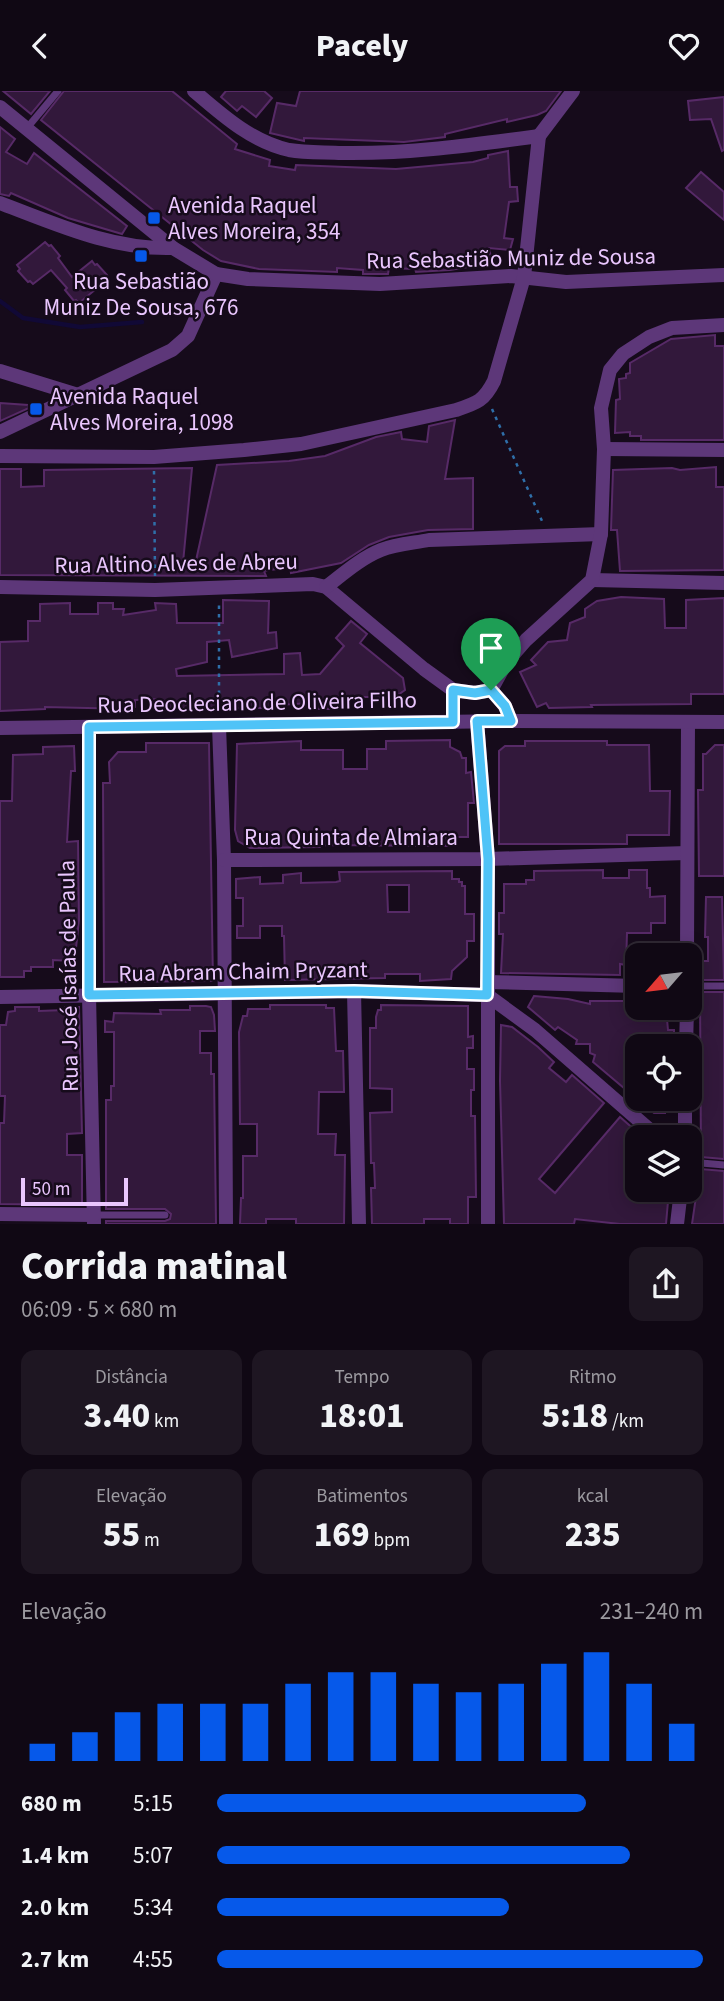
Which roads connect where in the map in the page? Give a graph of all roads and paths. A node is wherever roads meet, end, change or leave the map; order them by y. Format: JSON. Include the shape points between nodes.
{"nodes":[{"id":1,"x":58,"y":91,"type":"edge"},
{"id":2,"x":194,"y":91,"type":"edge"},
{"id":3,"x":573,"y":91,"type":"edge"},
{"id":4,"x":0,"y":107,"type":"edge"},
{"id":5,"x":26,"y":129,"type":"junction"},
{"id":6,"x":539,"y":136,"type":"junction"},
{"id":7,"x":0,"y":203,"type":"edge"},
{"id":8,"x":173,"y":248,"type":"junction"},
{"id":9,"x":216,"y":274,"type":"junction"},
{"id":10,"x":724,"y":275,"type":"edge"},
{"id":11,"x":524,"y":277,"type":"junction"},
{"id":12,"x":724,"y":325,"type":"edge"},
{"id":13,"x":0,"y":371,"type":"edge"},
{"id":14,"x":78,"y":395,"type":"junction"},
{"id":15,"x":486,"y":396,"type":"junction"},
{"id":16,"x":0,"y":432,"type":"edge"},
{"id":17,"x":604,"y":449,"type":"junction"},
{"id":18,"x":724,"y":450,"type":"edge"},
{"id":19,"x":0,"y":456,"type":"edge"},
{"id":20,"x":154,"y":457,"type":"junction"},
{"id":21,"x":601,"y":534,"type":"junction"},
{"id":22,"x":548,"y":536,"type":"junction"},
{"id":23,"x":155,"y":561,"type":"dead end"},
{"id":24,"x":592,"y":580,"type":"junction"},
{"id":25,"x":724,"y":583,"type":"edge"},
{"id":26,"x":0,"y":587,"type":"edge"},
{"id":27,"x":326,"y":587,"type":"junction"},
{"id":28,"x":219,"y":588,"type":"junction"},
{"id":29,"x":453,"y":690,"type":"junction"},
{"id":30,"x":491,"y":690,"type":"junction"},
{"id":31,"x":218,"y":695,"type":"dead end"},
{"id":32,"x":477,"y":721,"type":"junction"},
{"id":33,"x":511,"y":721,"type":"junction"},
{"id":34,"x":453,"y":722,"type":"junction"},
{"id":35,"x":724,"y":722,"type":"edge"},
{"id":36,"x":688,"y":723,"type":"junction"},
{"id":37,"x":219,"y":726,"type":"junction"},
{"id":38,"x":89,"y":727,"type":"junction"},
{"id":39,"x":0,"y":728,"type":"edge"},
{"id":40,"x":687,"y":853,"type":"junction"},
{"id":41,"x":488,"y":859,"type":"junction"},
{"id":42,"x":224,"y":860,"type":"junction"},
{"id":43,"x":687,"y":943,"type":"edge"},
{"id":44,"x":625,"y":986,"type":"edge"},
{"id":45,"x":702,"y":986,"type":"edge"},
{"id":46,"x":724,"y":986,"type":"edge"},
{"id":47,"x":487,"y":989,"type":"junction"},
{"id":48,"x":354,"y":991,"type":"junction"},
{"id":49,"x":226,"y":992,"type":"junction"},
{"id":50,"x":89,"y":995,"type":"junction"},
{"id":51,"x":0,"y":997,"type":"edge"},
{"id":52,"x":644,"y":1125,"type":"edge"},
{"id":53,"x":702,"y":1162,"type":"edge"},
{"id":54,"x":724,"y":1165,"type":"edge"},
{"id":55,"x":680,"y":1202,"type":"edge"},
{"id":56,"x":0,"y":1214,"type":"edge"},
{"id":57,"x":165,"y":1215,"type":"dead end"},
{"id":58,"x":94,"y":1219,"type":"edge"},
{"id":59,"x":226,"y":1224,"type":"edge"},
{"id":60,"x":359,"y":1224,"type":"edge"},
{"id":61,"x":488,"y":1224,"type":"edge"},
{"id":62,"x":677,"y":1224,"type":"edge"}],
"edges":[{"from":1,"to":5,"type":"lane"},
{"from":2,"to":6,"type":"street","via":[[255,137],[288,149],[383,154]]},
{"from":3,"to":6,"type":"street"},
{"from":4,"to":5,"type":"street"},
{"from":5,"to":8,"type":"street"},
{"from":6,"to":11,"type":"street"},
{"from":7,"to":8,"type":"street","via":[[114,242]]},
{"from":8,"to":9,"type":"street"},
{"from":9,"to":11,"type":"street","name":"Rua Sebastião Muniz de Sousa","via":[[380,284]]},
{"from":9,"to":14,"type":"street","via":[[188,336],[172,350]]},
{"from":10,"to":11,"type":"street","name":"Rua Sebastião Muniz de Sousa","via":[[566,282]]},
{"from":11,"to":15,"type":"street"},
{"from":12,"to":17,"type":"street","via":[[672,328],[623,355],[605,385],[601,408]]},
{"from":13,"to":14,"type":"street"},
{"from":14,"to":16,"type":"street"},
{"from":15,"to":20,"type":"street","via":[[456,410],[301,443]]},
{"from":15,"to":22,"type":"path"},
{"from":17,"to":18,"type":"street"},
{"from":17,"to":21,"type":"street"},
{"from":19,"to":20,"type":"street"},
{"from":20,"to":23,"type":"path"},
{"from":21,"to":22,"type":"street"},
{"from":21,"to":24,"type":"street"},
{"from":22,"to":27,"type":"street","via":[[429,540],[383,549]]},
{"from":24,"to":25,"type":"street"},
{"from":24,"to":30,"type":"street","via":[[526,640]]},
{"from":26,"to":28,"type":"street","name":"Rua Altino Alves de Abreu"},
{"from":27,"to":28,"type":"street","name":"Rua Altino Alves de Abreu"},
{"from":27,"to":29,"type":"street","name":"Rua Altino Alves de Abreu"},
{"from":28,"to":31,"type":"path"},
{"from":29,"to":30,"type":"street"},
{"from":29,"to":34,"type":"street"},
{"from":30,"to":33,"type":"street"},
{"from":32,"to":33,"type":"street","name":"Rua Deocleciano de Oliveira Filho"},
{"from":32,"to":34,"type":"street","name":"Rua Deocleciano de Oliveira Filho"},
{"from":32,"to":41,"type":"street"},
{"from":33,"to":36,"type":"street","name":"Rua Deocleciano de Oliveira Filho"},
{"from":34,"to":37,"type":"street","name":"Rua Deocleciano de Oliveira Filho"},
{"from":35,"to":36,"type":"street","name":"Rua Deocleciano de Oliveira Filho"},
{"from":36,"to":40,"type":"street"},
{"from":37,"to":38,"type":"street","name":"Rua Deocleciano de Oliveira Filho"},
{"from":37,"to":42,"type":"street"},
{"from":38,"to":39,"type":"street","name":"Rua Deocleciano de Oliveira Filho"},
{"from":38,"to":50,"type":"street","name":"Rua José Isaías de Paula"},
{"from":40,"to":41,"type":"street","name":"Rua Quinta de Almiara"},
{"from":40,"to":43,"type":"street"},
{"from":41,"to":42,"type":"street","name":"Rua Quinta de Almiara"},
{"from":41,"to":47,"type":"street"},
{"from":42,"to":49,"type":"street"},
{"from":44,"to":47,"type":"street","name":"Rua Abram Chaim Pryzant"},
{"from":45,"to":46,"type":"lane"},
{"from":47,"to":48,"type":"street","name":"Rua Abram Chaim Pryzant"},
{"from":47,"to":52,"type":"street"},
{"from":47,"to":61,"type":"street"},
{"from":48,"to":49,"type":"street","name":"Rua Abram Chaim Pryzant"},
{"from":48,"to":60,"type":"street"},
{"from":49,"to":50,"type":"street","name":"Rua Abram Chaim Pryzant"},
{"from":49,"to":59,"type":"street"},
{"from":50,"to":51,"type":"street","name":"Rua Abram Chaim Pryzant"},
{"from":50,"to":58,"type":"street","name":"Rua José Isaías de Paula"},
{"from":53,"to":54,"type":"lane"},
{"from":55,"to":62,"type":"street"},
{"from":56,"to":58,"type":"street"},
{"from":57,"to":58,"type":"lane"}]}
